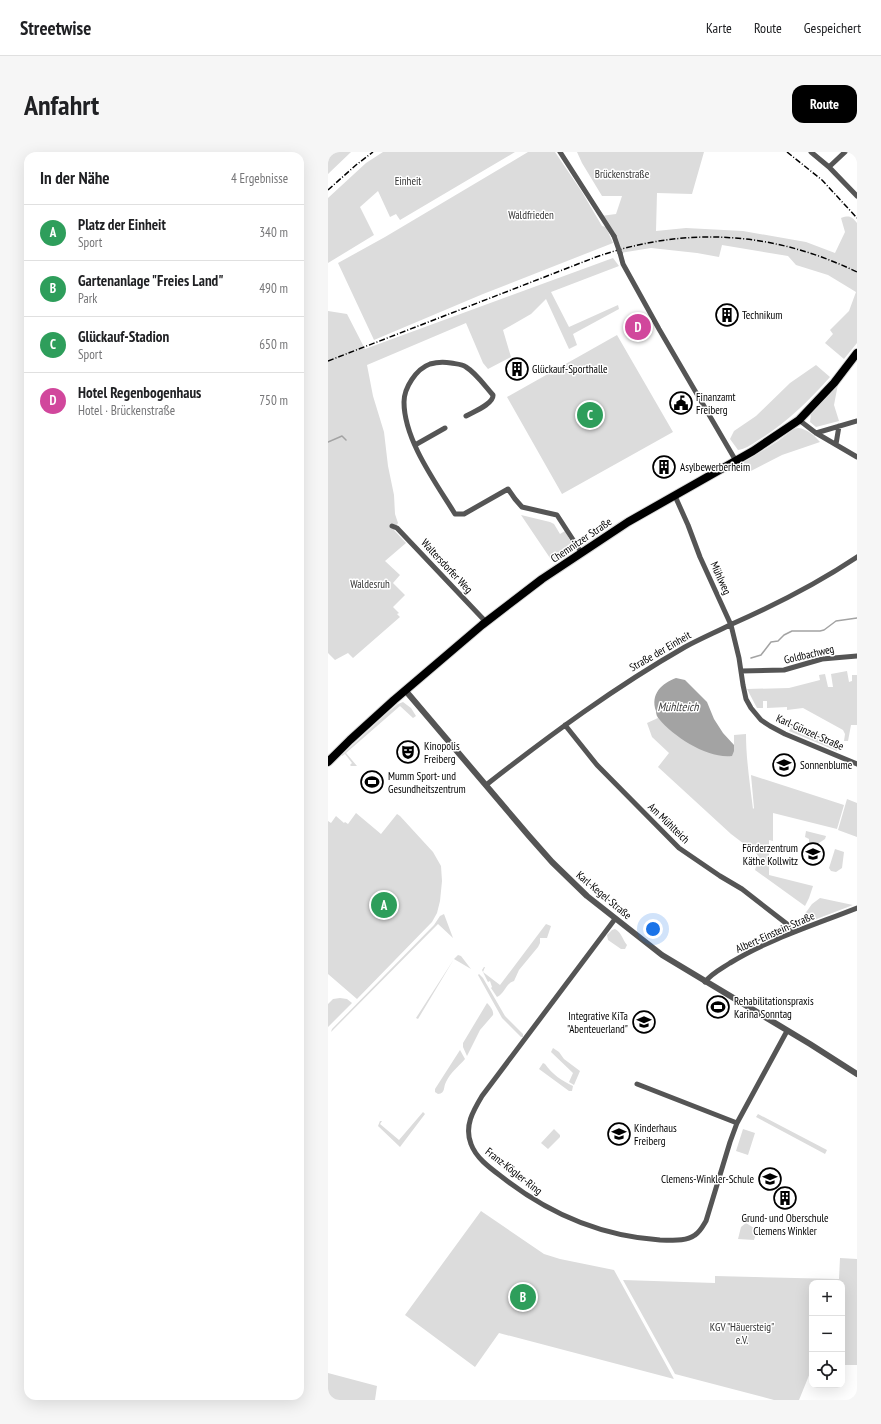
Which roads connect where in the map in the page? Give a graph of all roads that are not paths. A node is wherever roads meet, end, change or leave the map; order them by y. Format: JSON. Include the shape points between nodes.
{"nodes":[{"id":1,"x":560,"y":152,"type":"edge"},
{"id":2,"x":811,"y":152,"type":"edge"},
{"id":3,"x":845,"y":152,"type":"edge"},
{"id":4,"x":829,"y":166,"type":"junction"},
{"id":5,"x":857,"y":196,"type":"edge"},
{"id":6,"x":857,"y":353,"type":"edge"},
{"id":7,"x":466,"y":416,"type":"dead end"},
{"id":8,"x":799,"y":420,"type":"junction"},
{"id":9,"x":857,"y":421,"type":"edge"},
{"id":10,"x":839,"y":426,"type":"junction"},
{"id":11,"x":445,"y":428,"type":"dead end"},
{"id":12,"x":816,"y":433,"type":"junction"},
{"id":13,"x":836,"y":444,"type":"junction"},
{"id":14,"x":415,"y":445,"type":"junction"},
{"id":15,"x":857,"y":457,"type":"edge"},
{"id":16,"x":736,"y":461,"type":"junction"},
{"id":17,"x":674,"y":496,"type":"junction"},
{"id":18,"x":392,"y":526,"type":"dead end"},
{"id":19,"x":581,"y":552,"type":"junction"},
{"id":20,"x":857,"y":557,"type":"edge"},
{"id":21,"x":486,"y":622,"type":"junction"},
{"id":22,"x":731,"y":625,"type":"junction"},
{"id":23,"x":857,"y":656,"type":"edge"},
{"id":24,"x":741,"y":671,"type":"junction"},
{"id":25,"x":405,"y":690,"type":"junction"},
{"id":26,"x":565,"y":725,"type":"junction"},
{"id":27,"x":328,"y":762,"type":"edge"},
{"id":28,"x":857,"y":764,"type":"edge"},
{"id":29,"x":486,"y":785,"type":"junction"},
{"id":30,"x":857,"y":908,"type":"edge"},
{"id":31,"x":615,"y":919,"type":"junction"},
{"id":32,"x":793,"y":932,"type":"junction"},
{"id":33,"x":705,"y":982,"type":"junction"},
{"id":34,"x":788,"y":1031,"type":"junction"},
{"id":35,"x":857,"y":1074,"type":"edge"},
{"id":36,"x":637,"y":1084,"type":"dead end"},
{"id":37,"x":737,"y":1123,"type":"junction"}],
"edges":[{"from":1,"to":16,"type":"street","bridge":true,"via":[[614,236],[621,259]]},
{"from":2,"to":4,"type":"street"},
{"from":3,"to":4,"type":"street"},
{"from":4,"to":5,"type":"street"},
{"from":6,"to":8,"type":"main road","name":"Chemnitzer Straße","via":[[834,383]]},
{"from":7,"to":14,"type":"street","via":[[491,402],[493,396],[466,366],[448,363],[429,364],[415,375],[405,393],[405,411]]},
{"from":8,"to":12,"type":"street"},
{"from":8,"to":16,"type":"main road","name":"Chemnitzer Straße"},
{"from":9,"to":10,"type":"street"},
{"from":10,"to":12,"type":"street"},
{"from":10,"to":13,"type":"street"},
{"from":11,"to":14,"type":"street"},
{"from":12,"to":13,"type":"street"},
{"from":13,"to":15,"type":"street"},
{"from":14,"to":19,"type":"street","via":[[455,514],[464,514],[508,489],[522,507],[557,515]]},
{"from":16,"to":17,"type":"main road","name":"Chemnitzer Straße"},
{"from":17,"to":19,"type":"main road","name":"Chemnitzer Straße"},
{"from":17,"to":22,"type":"street","name":"Mühlweg"},
{"from":18,"to":21,"type":"street","name":"Waltersdorfer Weg","via":[[422,553]]},
{"from":19,"to":21,"type":"main road","name":"Chemnitzer Straße"},
{"from":20,"to":22,"type":"street","name":"Straße der Einheit","via":[[812,584]]},
{"from":21,"to":25,"type":"main road","name":"Chemnitzer Straße"},
{"from":22,"to":24,"type":"street","name":"Mühlweg"},
{"from":22,"to":26,"type":"street","name":"Straße der Einheit","via":[[686,647],[636,677]]},
{"from":23,"to":24,"type":"street","name":"Goldbachweg","via":[[822,659],[784,670]]},
{"from":24,"to":28,"type":"street","name":"Karl-Günzel-Straße","via":[[746,699],[761,720],[785,734]]},
{"from":25,"to":27,"type":"main road","name":"Chemnitzer Straße"},
{"from":25,"to":29,"type":"street","name":"Karl-Kegel-Straße"},
{"from":26,"to":29,"type":"street","name":"Straße der Einheit"},
{"from":26,"to":32,"type":"street","name":"Am Mühlteich","via":[[597,765],[679,848],[742,888]]},
{"from":29,"to":31,"type":"street","name":"Karl-Kegel-Straße","via":[[552,862],[586,896]]},
{"from":30,"to":32,"type":"street","name":"Albert-Einstein-Straße"},
{"from":31,"to":33,"type":"street","name":"Karl-Kegel-Straße","via":[[662,955]]},
{"from":31,"to":37,"type":"street","name":"Franz-Kögler-Ring","via":[[474,1109],[468,1133],[474,1151],[483,1162],[512,1185],[539,1203],[575,1221],[615,1234],[676,1241],[695,1235],[706,1221]]},
{"from":32,"to":33,"type":"street","name":"Albert-Einstein-Straße","via":[[733,961]]},
{"from":33,"to":34,"type":"street","name":"Karl-Kegel-Straße"},
{"from":34,"to":35,"type":"street","name":"Karl-Kegel-Straße"},
{"from":34,"to":37,"type":"street","name":"Franz-Kögler-Ring"},
{"from":36,"to":37,"type":"street"}]}
